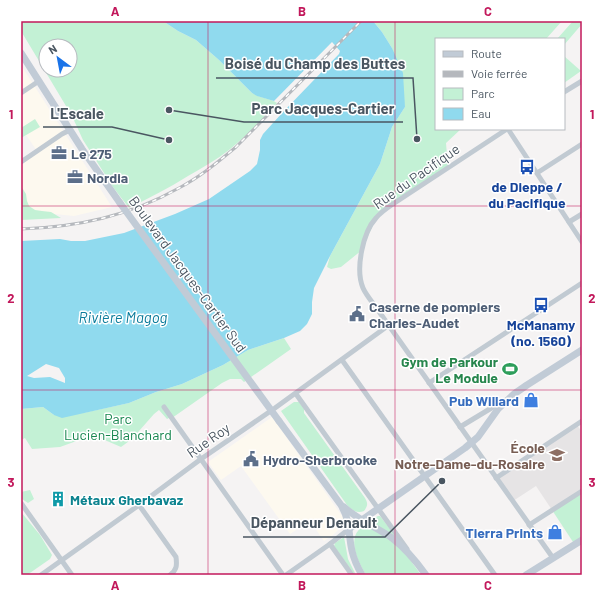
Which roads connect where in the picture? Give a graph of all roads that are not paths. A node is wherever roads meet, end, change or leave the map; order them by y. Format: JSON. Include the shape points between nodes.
{"nodes":[{"id":1,"x":21,"y":53,"type":"edge"},
{"id":2,"x":39,"y":81,"type":"junction"},
{"id":3,"x":582,"y":81,"type":"edge"},
{"id":4,"x":565,"y":91,"type":"edge"},
{"id":5,"x":21,"y":93,"type":"edge"},
{"id":6,"x":70,"y":130,"type":"junction"},
{"id":7,"x":506,"y":130,"type":"edge"},
{"id":8,"x":509,"y":130,"type":"edge"},
{"id":9,"x":582,"y":144,"type":"edge"},
{"id":10,"x":21,"y":162,"type":"edge"},
{"id":11,"x":537,"y":173,"type":"junction"},
{"id":12,"x":582,"y":214,"type":"edge"},
{"id":13,"x":569,"y":222,"type":"junction"},
{"id":14,"x":582,"y":242,"type":"edge"},
{"id":15,"x":582,"y":283,"type":"edge"},
{"id":16,"x":388,"y":325,"type":"junction"},
{"id":17,"x":582,"y":350,"type":"edge"},
{"id":18,"x":342,"y":360,"type":"junction"},
{"id":19,"x":429,"y":383,"type":"junction"},
{"id":20,"x":296,"y":394,"type":"junction"},
{"id":21,"x":514,"y":394,"type":"junction"},
{"id":22,"x":164,"y":407,"type":"dead end"},
{"id":23,"x":582,"y":421,"type":"edge"},
{"id":24,"x":460,"y":427,"type":"junction"},
{"id":25,"x":471,"y":442,"type":"junction"},
{"id":26,"x":201,"y":459,"type":"junction"},
{"id":27,"x":425,"y":477,"type":"junction"},
{"id":28,"x":496,"y":478,"type":"junction"},
{"id":29,"x":582,"y":491,"type":"edge"},
{"id":30,"x":21,"y":503,"type":"edge"},
{"id":31,"x":139,"y":505,"type":"junction"},
{"id":32,"x":341,"y":505,"type":"junction"},
{"id":33,"x":379,"y":508,"type":"junction"},
{"id":34,"x":361,"y":520,"type":"junction"},
{"id":35,"x":529,"y":525,"type":"junction"},
{"id":36,"x":349,"y":529,"type":"junction"},
{"id":37,"x":582,"y":540,"type":"edge"},
{"id":38,"x":330,"y":544,"type":"junction"},
{"id":39,"x":552,"y":558,"type":"junction"},
{"id":40,"x":61,"y":560,"type":"junction"},
{"id":41,"x":416,"y":561,"type":"junction"},
{"id":42,"x":41,"y":575,"type":"edge"},
{"id":43,"x":72,"y":575,"type":"edge"},
{"id":44,"x":170,"y":575,"type":"edge"},
{"id":45,"x":283,"y":575,"type":"edge"},
{"id":46,"x":286,"y":575,"type":"edge"},
{"id":47,"x":352,"y":575,"type":"edge"},
{"id":48,"x":362,"y":575,"type":"edge"},
{"id":49,"x":426,"y":575,"type":"edge"},
{"id":50,"x":494,"y":575,"type":"edge"},
{"id":51,"x":526,"y":575,"type":"edge"}],
"edges":[{"from":1,"to":2,"type":"main road","name":"Boulevard Jacques-Cartier Sud"},
{"from":2,"to":5,"type":"street"},
{"from":2,"to":6,"type":"main road","name":"Boulevard Jacques-Cartier Sud"},
{"from":3,"to":4,"type":"street"},
{"from":6,"to":10,"type":"street"},
{"from":6,"to":32,"type":"main road","name":"Boulevard Jacques-Cartier Sud","bridge":true,"via":[[86,156]]},
{"from":7,"to":16,"type":"street","name":"Rue du Pacifique","via":[[393,204],[376,218],[371,226],[362,250],[360,281]]},
{"from":8,"to":11,"type":"street"},
{"from":9,"to":11,"type":"street"},
{"from":11,"to":13,"type":"street"},
{"from":12,"to":13,"type":"street"},
{"from":13,"to":14,"type":"street"},
{"from":15,"to":19,"type":"street"},
{"from":16,"to":18,"type":"street","name":"Rue Roy"},
{"from":16,"to":19,"type":"street","name":"Rue du Pacifique"},
{"from":17,"to":21,"type":"main road"},
{"from":18,"to":20,"type":"street","name":"Rue Roy"},
{"from":18,"to":27,"type":"street"},
{"from":19,"to":24,"type":"street","name":"Rue du Pacifique"},
{"from":20,"to":26,"type":"street","name":"Rue Roy"},
{"from":20,"to":33,"type":"street"},
{"from":21,"to":24,"type":"street"},
{"from":21,"to":25,"type":"main road"},
{"from":22,"to":26,"type":"street"},
{"from":23,"to":28,"type":"street"},
{"from":24,"to":25,"type":"street","name":"Rue du Pacifique"},
{"from":25,"to":27,"type":"main road"},
{"from":25,"to":28,"type":"street","name":"Rue du Pacifique"},
{"from":26,"to":31,"type":"street","name":"Rue Roy"},
{"from":26,"to":45,"type":"street"},
{"from":27,"to":33,"type":"main road"},
{"from":27,"to":50,"type":"street"},
{"from":28,"to":35,"type":"street","name":"Rue du Pacifique"},
{"from":29,"to":35,"type":"street"},
{"from":30,"to":40,"type":"street"},
{"from":31,"to":40,"type":"street","name":"Rue Roy"},
{"from":31,"to":44,"type":"street","via":[[176,557],[177,567]]},
{"from":32,"to":34,"type":"main road","name":"Boulevard Jacques-Cartier Sud"},
{"from":32,"to":36,"type":"main road","name":"Boulevard Jacques-Cartier Sud"},
{"from":33,"to":34,"type":"main road"},
{"from":33,"to":41,"type":"street"},
{"from":34,"to":36,"type":"main road"},
{"from":34,"to":41,"type":"main road","name":"Boulevard Jacques-Cartier Sud","via":[[384,533]]},
{"from":35,"to":39,"type":"street","name":"Rue du Pacifique"},
{"from":36,"to":38,"type":"street"},
{"from":36,"to":48,"type":"main road","name":"Boulevard Jacques-Cartier Sud","via":[[352,551]]},
{"from":37,"to":39,"type":"main road"},
{"from":38,"to":46,"type":"street"},
{"from":38,"to":47,"type":"street"},
{"from":39,"to":51,"type":"main road"},
{"from":40,"to":42,"type":"street","name":"Rue Roy"},
{"from":40,"to":43,"type":"street"},
{"from":41,"to":49,"type":"main road","name":"Boulevard Jacques-Cartier Sud"}]}
